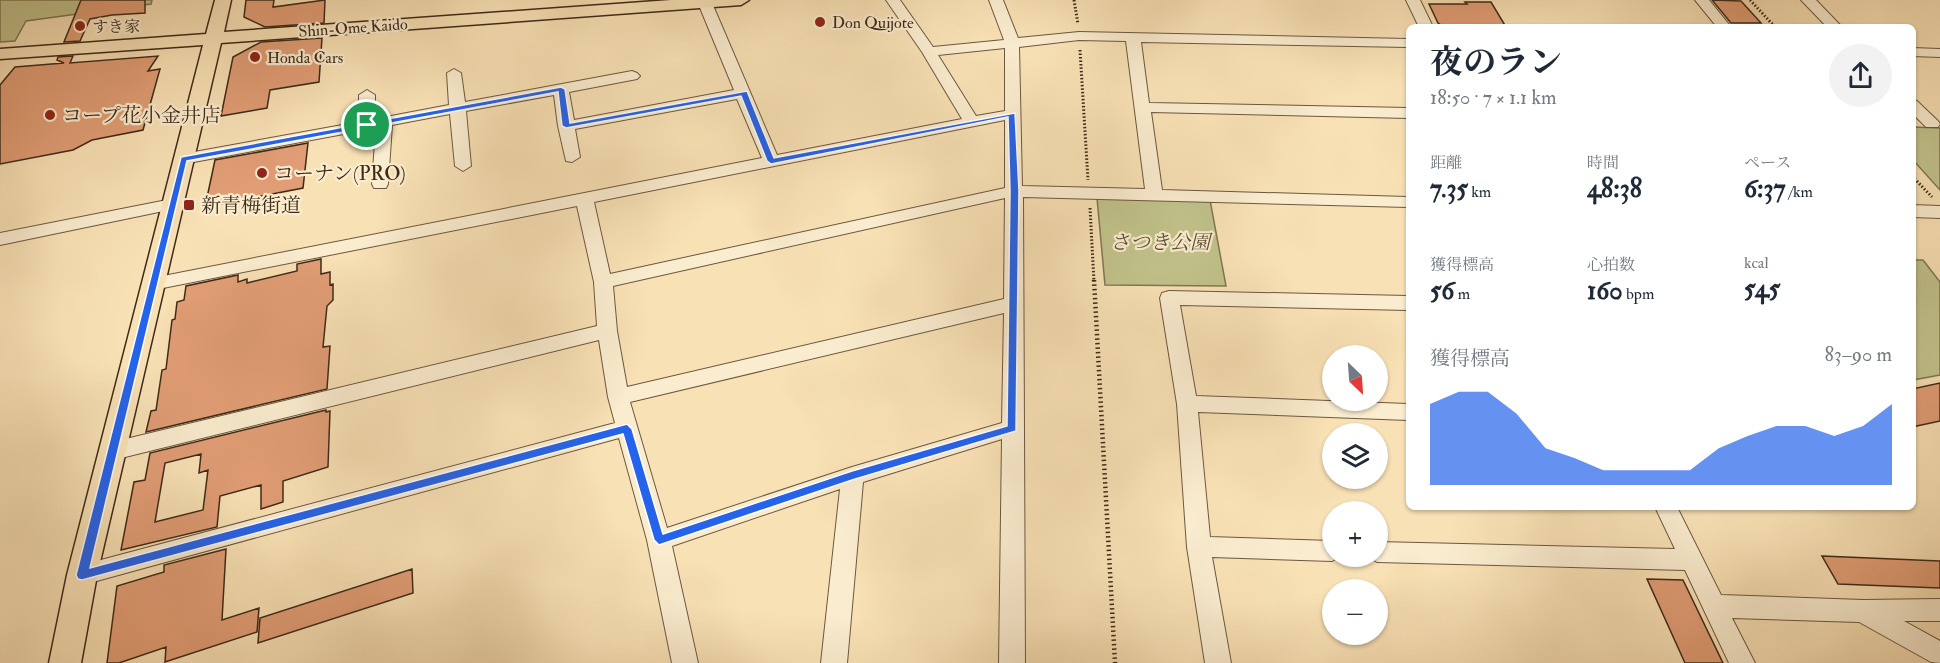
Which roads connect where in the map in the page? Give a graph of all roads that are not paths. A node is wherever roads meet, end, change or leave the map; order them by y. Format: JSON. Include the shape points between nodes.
{"nodes":[{"id":1,"x":223,"y":0,"type":"edge"},
{"id":2,"x":741,"y":0,"type":"edge"},
{"id":3,"x":893,"y":0,"type":"edge"},
{"id":4,"x":996,"y":0,"type":"edge"},
{"id":5,"x":1413,"y":0,"type":"edge"},
{"id":6,"x":1702,"y":0,"type":"edge"},
{"id":7,"x":1808,"y":0,"type":"edge"},
{"id":8,"x":705,"y":3,"type":"junction"},
{"id":9,"x":1425,"y":24,"type":"edge"},
{"id":10,"x":1722,"y":24,"type":"edge"},
{"id":11,"x":1832,"y":24,"type":"edge"},
{"id":12,"x":214,"y":37,"type":"junction"},
{"id":13,"x":1133,"y":38,"type":"junction"},
{"id":14,"x":1012,"y":42,"type":"junction"},
{"id":15,"x":1406,"y":44,"type":"edge"},
{"id":16,"x":929,"y":52,"type":"junction"},
{"id":17,"x":1916,"y":52,"type":"edge"},
{"id":18,"x":1940,"y":53,"type":"edge"},
{"id":19,"x":0,"y":54,"type":"edge"},
{"id":20,"x":454,"y":73,"type":"dead end"},
{"id":21,"x":632,"y":76,"type":"dead end"},
{"id":22,"x":561,"y":89,"type":"junction"},
{"id":23,"x":744,"y":93,"type":"junction"},
{"id":24,"x":367,"y":95,"type":"dead end"},
{"id":25,"x":1141,"y":106,"type":"junction"},
{"id":26,"x":1916,"y":107,"type":"edge"},
{"id":27,"x":458,"y":108,"type":"junction"},
{"id":28,"x":1406,"y":112,"type":"edge"},
{"id":29,"x":1012,"y":114,"type":"junction"},
{"id":30,"x":384,"y":122,"type":"junction"},
{"id":31,"x":972,"y":122,"type":"junction"},
{"id":32,"x":1916,"y":123,"type":"edge"},
{"id":33,"x":1936,"y":124,"type":"edge"},
{"id":34,"x":367,"y":125,"type":"junction"},
{"id":35,"x":566,"y":126,"type":"junction"},
{"id":36,"x":572,"y":157,"type":"dead end"},
{"id":37,"x":183,"y":159,"type":"junction"},
{"id":38,"x":771,"y":161,"type":"junction"},
{"id":39,"x":463,"y":166,"type":"dead end"},
{"id":40,"x":380,"y":184,"type":"dead end"},
{"id":41,"x":1014,"y":191,"type":"junction"},
{"id":42,"x":1154,"y":193,"type":"junction"},
{"id":43,"x":584,"y":197,"type":"junction"},
{"id":44,"x":1406,"y":202,"type":"edge"},
{"id":45,"x":172,"y":204,"type":"junction"},
{"id":46,"x":1937,"y":205,"type":"edge"},
{"id":47,"x":1916,"y":210,"type":"edge"},
{"id":48,"x":0,"y":238,"type":"edge"},
{"id":49,"x":603,"y":282,"type":"junction"},
{"id":50,"x":153,"y":284,"type":"junction"},
{"id":51,"x":1406,"y":303,"type":"edge"},
{"id":52,"x":1012,"y":304,"type":"junction"},
{"id":53,"x":607,"y":331,"type":"junction"},
{"id":54,"x":618,"y":397,"type":"junction"},
{"id":55,"x":1187,"y":404,"type":"junction"},
{"id":56,"x":1406,"y":412,"type":"edge"},
{"id":57,"x":1012,"y":428,"type":"junction"},
{"id":58,"x":627,"y":429,"type":"junction"},
{"id":59,"x":113,"y":451,"type":"junction"},
{"id":60,"x":852,"y":476,"type":"junction"},
{"id":61,"x":1667,"y":510,"type":"edge"},
{"id":62,"x":659,"y":540,"type":"junction"},
{"id":63,"x":1199,"y":547,"type":"junction"},
{"id":64,"x":1322,"y":551,"type":"edge"},
{"id":65,"x":1388,"y":552,"type":"edge"},
{"id":66,"x":1692,"y":560,"type":"junction"},
{"id":67,"x":82,"y":575,"type":"junction"},
{"id":68,"x":1714,"y":606,"type":"junction"},
{"id":69,"x":1940,"y":610,"type":"edge"},
{"id":70,"x":1863,"y":611,"type":"junction"},
{"id":71,"x":1940,"y":654,"type":"edge"},
{"id":72,"x":65,"y":663,"type":"edge"},
{"id":73,"x":685,"y":663,"type":"edge"},
{"id":74,"x":834,"y":663,"type":"edge"},
{"id":75,"x":1012,"y":663,"type":"edge"},
{"id":76,"x":1218,"y":663,"type":"edge"},
{"id":77,"x":1742,"y":663,"type":"edge"}],
"edges":[{"from":1,"to":12,"type":"main road"},
{"from":2,"to":8,"type":"main road","name":"Shin-Ome Kaido"},
{"from":3,"to":16,"type":"street"},
{"from":4,"to":14,"type":"street"},
{"from":5,"to":9,"type":"street"},
{"from":6,"to":10,"type":"street"},
{"from":7,"to":11,"type":"street"},
{"from":8,"to":12,"type":"main road","name":"Shin-Ome Kaido"},
{"from":8,"to":23,"type":"street"},
{"from":12,"to":19,"type":"main road","name":"Shin-Ome Kaido"},
{"from":12,"to":37,"type":"main road"},
{"from":13,"to":14,"type":"street","via":[[1079,36]]},
{"from":13,"to":15,"type":"street"},
{"from":13,"to":25,"type":"street"},
{"from":14,"to":16,"type":"street"},
{"from":14,"to":29,"type":"street"},
{"from":16,"to":31,"type":"street"},
{"from":17,"to":18,"type":"street"},
{"from":20,"to":27,"type":"street"},
{"from":21,"to":22,"type":"street"},
{"from":22,"to":27,"type":"street"},
{"from":22,"to":35,"type":"street"},
{"from":23,"to":35,"type":"street"},
{"from":23,"to":38,"type":"street"},
{"from":24,"to":34,"type":"street"},
{"from":25,"to":28,"type":"street"},
{"from":25,"to":42,"type":"street"},
{"from":26,"to":33,"type":"street"},
{"from":27,"to":30,"type":"street"},
{"from":27,"to":39,"type":"street"},
{"from":29,"to":31,"type":"street"},
{"from":29,"to":41,"type":"street"},
{"from":30,"to":34,"type":"street"},
{"from":30,"to":40,"type":"street"},
{"from":31,"to":38,"type":"street"},
{"from":32,"to":33,"type":"street"},
{"from":34,"to":37,"type":"street"},
{"from":35,"to":36,"type":"street"},
{"from":37,"to":45,"type":"main road"},
{"from":38,"to":43,"type":"street"},
{"from":41,"to":42,"type":"street"},
{"from":41,"to":49,"type":"street"},
{"from":41,"to":52,"type":"street"},
{"from":42,"to":44,"type":"street"},
{"from":43,"to":49,"type":"street"},
{"from":43,"to":50,"type":"street"},
{"from":45,"to":48,"type":"street"},
{"from":45,"to":50,"type":"main road"},
{"from":46,"to":47,"type":"street"},
{"from":49,"to":53,"type":"street"},
{"from":50,"to":59,"type":"main road"},
{"from":51,"to":55,"type":"street","via":[[1169,298]]},
{"from":52,"to":54,"type":"street"},
{"from":52,"to":57,"type":"street"},
{"from":53,"to":54,"type":"street"},
{"from":53,"to":59,"type":"street"},
{"from":54,"to":58,"type":"street"},
{"from":55,"to":56,"type":"street"},
{"from":55,"to":63,"type":"street"},
{"from":57,"to":60,"type":"street"},
{"from":57,"to":75,"type":"street"},
{"from":58,"to":62,"type":"street"},
{"from":58,"to":67,"type":"street"},
{"from":59,"to":67,"type":"main road"},
{"from":60,"to":62,"type":"street"},
{"from":60,"to":74,"type":"street"},
{"from":61,"to":66,"type":"street"},
{"from":62,"to":73,"type":"street"},
{"from":63,"to":64,"type":"street"},
{"from":63,"to":76,"type":"street"},
{"from":65,"to":66,"type":"street"},
{"from":66,"to":68,"type":"street"},
{"from":67,"to":72,"type":"main road"},
{"from":68,"to":70,"type":"street"},
{"from":68,"to":77,"type":"street"},
{"from":69,"to":70,"type":"street"},
{"from":70,"to":71,"type":"street"}]}
